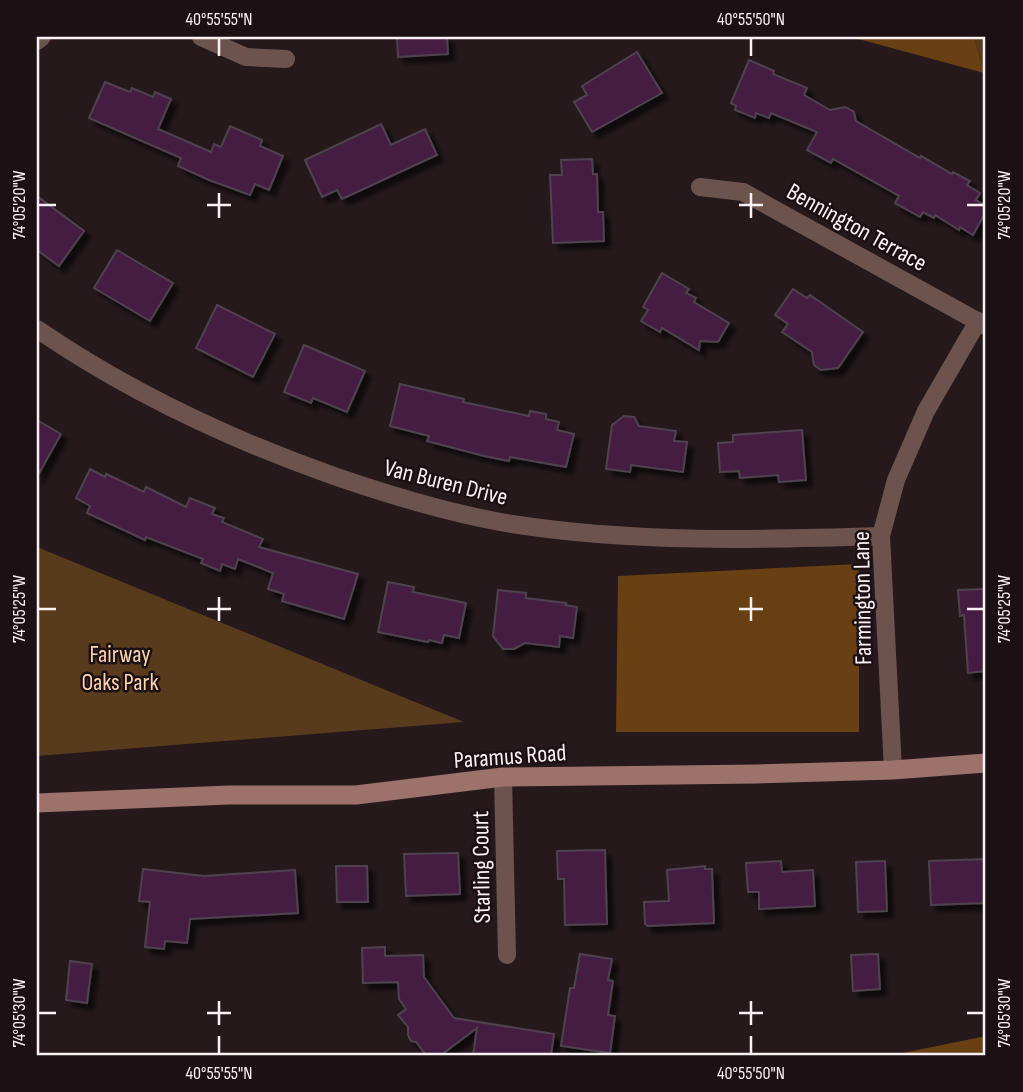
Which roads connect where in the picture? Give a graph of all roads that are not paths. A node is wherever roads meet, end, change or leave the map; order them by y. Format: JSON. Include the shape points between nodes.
{"nodes":[{"id":1,"x":42,"y":37,"type":"edge"},
{"id":2,"x":201,"y":37,"type":"edge"},
{"id":3,"x":37,"y":41,"type":"edge"},
{"id":4,"x":286,"y":59,"type":"dead end"},
{"id":5,"x":700,"y":187,"type":"dead end"},
{"id":6,"x":982,"y":324,"type":"edge"},
{"id":7,"x":37,"y":329,"type":"edge"},
{"id":8,"x":881,"y":536,"type":"junction"},
{"id":9,"x":986,"y":763,"type":"edge"},
{"id":10,"x":893,"y":769,"type":"junction"},
{"id":11,"x":503,"y":777,"type":"junction"},
{"id":12,"x":37,"y":803,"type":"edge"},
{"id":13,"x":507,"y":955,"type":"dead end"}],
"edges":[{"from":1,"to":3,"type":"street"},
{"from":2,"to":4,"type":"street","via":[[246,57]]},
{"from":5,"to":6,"type":"street","name":"Bennington Terrace","via":[[743,192]]},
{"from":6,"to":8,"type":"street","name":"Farmington Lane","via":[[926,411],[896,480]]},
{"from":7,"to":8,"type":"street","name":"Van Buren Drive","via":[[117,380],[204,425],[283,458],[448,511],[539,527],[674,539]]},
{"from":8,"to":10,"type":"street","name":"Farmington Lane"},
{"from":9,"to":10,"type":"main road","name":"Paramus Road"},
{"from":10,"to":11,"type":"main road","name":"Paramus Road"},
{"from":11,"to":12,"type":"main road","name":"Paramus Road","via":[[356,795],[229,794]]},
{"from":11,"to":13,"type":"street","name":"Starling Court"}]}
